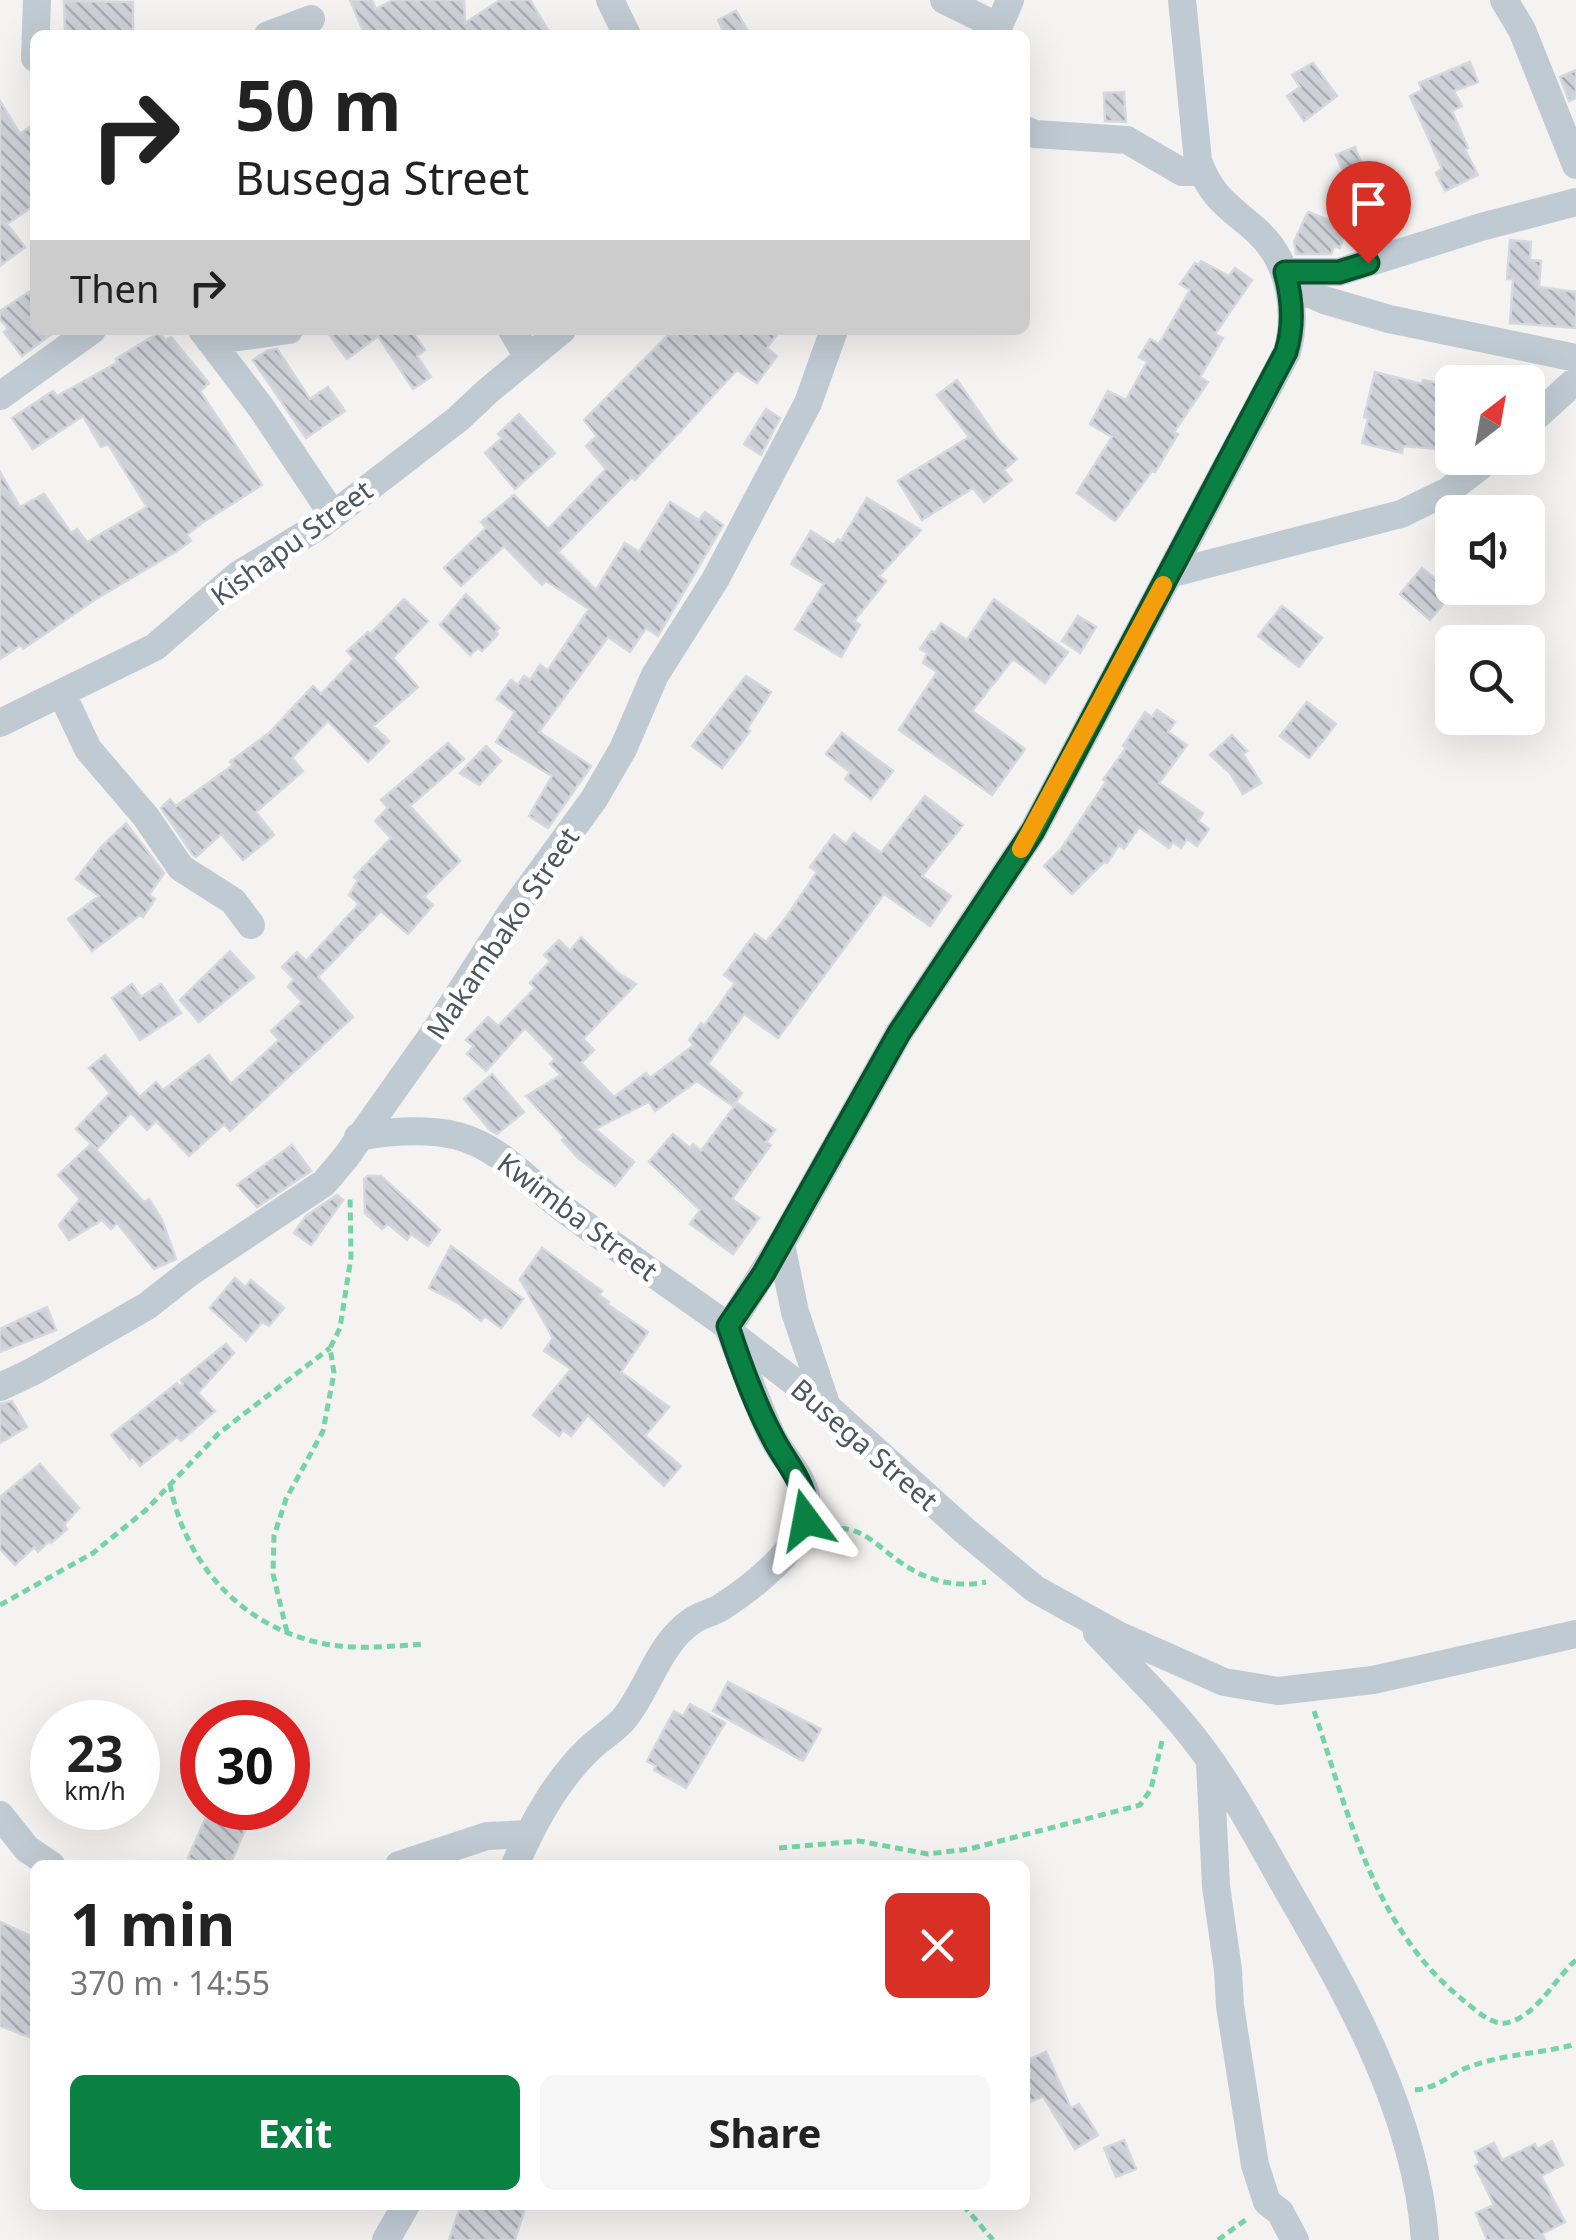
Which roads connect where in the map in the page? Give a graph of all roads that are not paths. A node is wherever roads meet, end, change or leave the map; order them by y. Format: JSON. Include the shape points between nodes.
{"nodes":[{"id":1,"x":37,"y":0,"type":"edge"},
{"id":2,"x":610,"y":0,"type":"edge"},
{"id":3,"x":944,"y":0,"type":"edge"},
{"id":4,"x":1010,"y":0,"type":"edge"},
{"id":5,"x":1182,"y":0,"type":"edge"},
{"id":6,"x":1504,"y":0,"type":"edge"},
{"id":7,"x":314,"y":18,"type":"edge"},
{"id":8,"x":36,"y":30,"type":"edge"},
{"id":9,"x":282,"y":30,"type":"edge"},
{"id":10,"x":625,"y":30,"type":"edge"},
{"id":11,"x":996,"y":30,"type":"edge"},
{"id":12,"x":1030,"y":131,"type":"edge"},
{"id":13,"x":1576,"y":165,"type":"edge"},
{"id":14,"x":1202,"y":172,"type":"junction"},
{"id":15,"x":1576,"y":202,"type":"edge"},
{"id":16,"x":1287,"y":278,"type":"junction"},
{"id":17,"x":85,"y":335,"type":"edge"},
{"id":18,"x":206,"y":335,"type":"edge"},
{"id":19,"x":515,"y":335,"type":"edge"},
{"id":20,"x":556,"y":335,"type":"edge"},
{"id":21,"x":832,"y":335,"type":"edge"},
{"id":22,"x":528,"y":357,"type":"junction"},
{"id":23,"x":1576,"y":358,"type":"edge"},
{"id":24,"x":1576,"y":380,"type":"edge"},
{"id":25,"x":0,"y":396,"type":"edge"},
{"id":26,"x":1545,"y":408,"type":"edge"},
{"id":27,"x":1468,"y":475,"type":"edge"},
{"id":28,"x":333,"y":515,"type":"junction"},
{"id":29,"x":1169,"y":574,"type":"junction"},
{"id":30,"x":62,"y":694,"type":"junction"},
{"id":31,"x":0,"y":723,"type":"edge"},
{"id":32,"x":251,"y":925,"type":"dead end"},
{"id":33,"x":352,"y":1147,"type":"junction"},
{"id":34,"x":781,"y":1244,"type":"junction"},
{"id":35,"x":729,"y":1330,"type":"junction"},
{"id":36,"x":0,"y":1387,"type":"edge"},
{"id":37,"x":828,"y":1407,"type":"junction"},
{"id":38,"x":1079,"y":1614,"type":"junction"},
{"id":39,"x":1576,"y":1634,"type":"edge"},
{"id":40,"x":1210,"y":1760,"type":"junction"},
{"id":41,"x":0,"y":1815,"type":"edge"},
{"id":42,"x":529,"y":1834,"type":"junction"},
{"id":43,"x":44,"y":1860,"type":"edge"},
{"id":44,"x":414,"y":1860,"type":"edge"},
{"id":45,"x":517,"y":1860,"type":"edge"},
{"id":46,"x":403,"y":2210,"type":"edge"},
{"id":47,"x":386,"y":2240,"type":"edge"},
{"id":48,"x":1295,"y":2240,"type":"edge"},
{"id":49,"x":1425,"y":2240,"type":"edge"}],
"edges":[{"from":1,"to":8,"type":"street"},
{"from":2,"to":10,"type":"street"},
{"from":3,"to":11,"type":"street"},
{"from":4,"to":11,"type":"street"},
{"from":5,"to":14,"type":"street"},
{"from":6,"to":13,"type":"street"},
{"from":7,"to":9,"type":"street"},
{"from":12,"to":14,"type":"street","via":[[1127,140],[1182,172]]},
{"from":14,"to":16,"type":"street","via":[[1228,210],[1265,240]]},
{"from":15,"to":16,"type":"street","via":[[1339,272]]},
{"from":16,"to":23,"type":"street","via":[[1324,300],[1388,319]]},
{"from":16,"to":29,"type":"street","via":[[1286,352]]},
{"from":17,"to":25,"type":"street"},
{"from":18,"to":28,"type":"street"},
{"from":19,"to":22,"type":"street"},
{"from":20,"to":22,"type":"street","name":"Kishapu Street"},
{"from":21,"to":33,"type":"street","name":"Makambako Street","via":[[808,403],[601,787]]},
{"from":22,"to":28,"type":"street","name":"Kishapu Street"},
{"from":24,"to":26,"type":"street"},
{"from":27,"to":29,"type":"street","via":[[1391,517]]},
{"from":28,"to":30,"type":"street","name":"Kishapu Street","via":[[238,574],[155,647]]},
{"from":29,"to":34,"type":"street","via":[[1033,831],[899,1033]]},
{"from":30,"to":31,"type":"street","name":"Kishapu Street"},
{"from":30,"to":32,"type":"street","via":[[88,748],[182,868],[232,902]]},
{"from":33,"to":35,"type":"street","name":"Kwimba Street","via":[[423,1131],[483,1146]]},
{"from":33,"to":36,"type":"street","name":"Makambako Street","via":[[324,1183],[147,1306]]},
{"from":34,"to":35,"type":"street"},
{"from":34,"to":37,"type":"street"},
{"from":35,"to":37,"type":"street","name":"Busega Street"},
{"from":35,"to":42,"type":"street","via":[[772,1437],[804,1487],[806,1520],[753,1584],[673,1637],[624,1718],[559,1782]]},
{"from":37,"to":38,"type":"street","name":"Busega Street","via":[[1016,1574]]},
{"from":38,"to":39,"type":"street","name":"Busega Street","via":[[1224,1682],[1278,1690],[1373,1680]]},
{"from":38,"to":40,"type":"street"},
{"from":40,"to":48,"type":"street","via":[[1212,1846],[1255,2165],[1267,2202]]},
{"from":40,"to":49,"type":"street","via":[[1315,1937],[1382,2074],[1417,2184]]},
{"from":41,"to":43,"type":"street"},
{"from":42,"to":44,"type":"street","via":[[488,1836]]},
{"from":42,"to":45,"type":"street"},
{"from":46,"to":47,"type":"street"}]}
